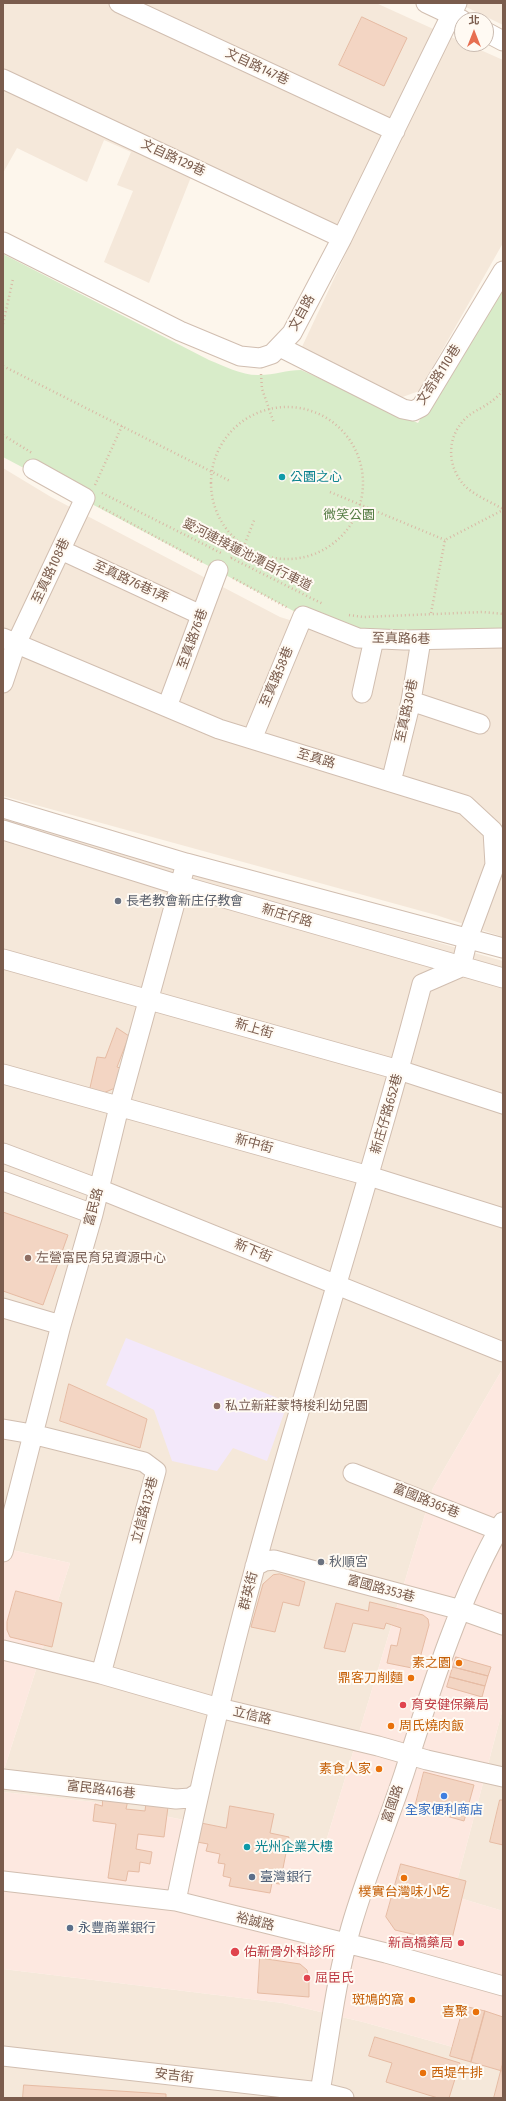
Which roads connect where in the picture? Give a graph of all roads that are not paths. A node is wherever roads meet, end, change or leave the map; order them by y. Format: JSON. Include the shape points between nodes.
{"nodes":[{"id":1,"x":119,"y":3,"type":"edge"},
{"id":2,"x":426,"y":3,"type":"edge"},
{"id":3,"x":454,"y":12,"type":"edge"},
{"id":4,"x":454,"y":19,"type":"edge"},
{"id":5,"x":494,"y":36,"type":"edge"},
{"id":6,"x":503,"y":41,"type":"edge"},
{"id":7,"x":3,"y":79,"type":"edge"},
{"id":8,"x":395,"y":131,"type":"junction"},
{"id":9,"x":342,"y":238,"type":"junction"},
{"id":10,"x":3,"y":242,"type":"edge"},
{"id":11,"x":503,"y":271,"type":"edge"},
{"id":12,"x":280,"y":347,"type":"junction"},
{"id":13,"x":34,"y":462,"type":"road end"},
{"id":14,"x":60,"y":550,"type":"junction"},
{"id":15,"x":224,"y":564,"type":"road end"},
{"id":16,"x":201,"y":615,"type":"junction"},
{"id":17,"x":303,"y":616,"type":"joint"},
{"id":18,"x":503,"y":638,"type":"edge"},
{"id":19,"x":374,"y":639,"type":"junction"},
{"id":20,"x":421,"y":640,"type":"junction"},
{"id":21,"x":10,"y":641,"type":"edge"},
{"id":22,"x":3,"y":683,"type":"edge"},
{"id":23,"x":362,"y":693,"type":"dead end"},
{"id":24,"x":411,"y":701,"type":"junction"},
{"id":25,"x":167,"y":707,"type":"junction"},
{"id":26,"x":480,"y":724,"type":"dead end"},
{"id":27,"x":252,"y":739,"type":"junction"},
{"id":28,"x":391,"y":782,"type":"junction"},
{"id":29,"x":3,"y":808,"type":"edge"},
{"id":30,"x":498,"y":828,"type":"edge"},
{"id":31,"x":3,"y":830,"type":"edge"},
{"id":32,"x":186,"y":863,"type":"junction"},
{"id":33,"x":179,"y":885,"type":"junction"},
{"id":34,"x":468,"y":938,"type":"junction"},
{"id":35,"x":503,"y":948,"type":"edge"},
{"id":36,"x":3,"y":959,"type":"edge"},
{"id":37,"x":461,"y":967,"type":"junction"},
{"id":38,"x":503,"y":978,"type":"edge"},
{"id":39,"x":148,"y":999,"type":"junction"},
{"id":40,"x":400,"y":1070,"type":"junction"},
{"id":41,"x":3,"y":1074,"type":"edge"},
{"id":42,"x":503,"y":1104,"type":"edge"},
{"id":43,"x":119,"y":1107,"type":"junction"},
{"id":44,"x":3,"y":1153,"type":"edge"},
{"id":45,"x":369,"y":1176,"type":"junction"},
{"id":46,"x":3,"y":1181,"type":"edge"},
{"id":47,"x":99,"y":1189,"type":"junction"},
{"id":48,"x":93,"y":1214,"type":"junction"},
{"id":49,"x":503,"y":1218,"type":"edge"},
{"id":50,"x":337,"y":1285,"type":"junction"},
{"id":51,"x":3,"y":1308,"type":"edge"},
{"id":52,"x":60,"y":1325,"type":"junction"},
{"id":53,"x":503,"y":1352,"type":"edge"},
{"id":54,"x":3,"y":1429,"type":"edge"},
{"id":55,"x":32,"y":1434,"type":"junction"},
{"id":56,"x":353,"y":1473,"type":"dead end"},
{"id":57,"x":499,"y":1535,"type":"edge"},
{"id":58,"x":3,"y":1552,"type":"edge"},
{"id":59,"x":256,"y":1566,"type":"junction"},
{"id":60,"x":461,"y":1610,"type":"junction"},
{"id":61,"x":503,"y":1625,"type":"edge"},
{"id":62,"x":3,"y":1650,"type":"edge"},
{"id":63,"x":101,"y":1674,"type":"junction"},
{"id":64,"x":219,"y":1708,"type":"junction"},
{"id":65,"x":409,"y":1755,"type":"junction"},
{"id":66,"x":503,"y":1776,"type":"edge"},
{"id":67,"x":3,"y":1779,"type":"edge"},
{"id":68,"x":198,"y":1793,"type":"junction"},
{"id":69,"x":3,"y":1881,"type":"edge"},
{"id":70,"x":176,"y":1901,"type":"junction"},
{"id":71,"x":347,"y":1944,"type":"junction"},
{"id":72,"x":503,"y":1986,"type":"edge"},
{"id":73,"x":3,"y":2056,"type":"edge"},
{"id":74,"x":319,"y":2095,"type":"edge"},
{"id":75,"x":344,"y":2098,"type":"edge"}],
"edges":[{"from":1,"to":8,"type":"street","name":"文自路147巷"},
{"from":2,"to":3,"type":"street"},
{"from":4,"to":8,"type":"street","name":"文自路"},
{"from":5,"to":6,"type":"street"},
{"from":7,"to":9,"type":"street","name":"文自路129巷"},
{"from":8,"to":9,"type":"street","name":"文自路"},
{"from":9,"to":12,"type":"street","name":"文自路","via":[[292,333]]},
{"from":10,"to":12,"type":"street","name":"文自路","via":[[180,331],[240,356],[260,358],[272,354]]},
{"from":11,"to":12,"type":"street","name":"文奇路110巷","via":[[421,407],[413,411],[403,409]]},
{"from":13,"to":14,"type":"street","name":"至真路108巷","via":[[92,493]]},
{"from":14,"to":16,"type":"street","name":"至真路76巷1弄"},
{"from":14,"to":21,"type":"street","name":"至真路108巷"},
{"from":15,"to":16,"type":"street","name":"至真路76巷"},
{"from":16,"to":25,"type":"street","name":"至真路76巷"},
{"from":17,"to":19,"type":"street","name":"至真路6巷","via":[[358,638]]},
{"from":17,"to":27,"type":"street","name":"至真路58巷"},
{"from":18,"to":20,"type":"street","name":"至真路6巷"},
{"from":19,"to":20,"type":"street","name":"至真路6巷"},
{"from":19,"to":23,"type":"street"},
{"from":20,"to":24,"type":"street","name":"至真路30巷"},
{"from":21,"to":22,"type":"street","name":"至真路108巷"},
{"from":21,"to":25,"type":"street","name":"至真路"},
{"from":24,"to":26,"type":"street"},
{"from":24,"to":28,"type":"street","name":"至真路30巷"},
{"from":25,"to":27,"type":"street","name":"至真路","via":[[219,729]]},
{"from":27,"to":28,"type":"street","name":"至真路"},
{"from":28,"to":30,"type":"street","name":"至真路","via":[[465,805]]},
{"from":29,"to":32,"type":"street","name":"新庄仔路"},
{"from":30,"to":34,"type":"street","name":"至真路","via":[[494,865]]},
{"from":31,"to":33,"type":"street","name":"新庄仔路"},
{"from":32,"to":33,"type":"street","name":"富民路"},
{"from":32,"to":34,"type":"street","name":"新庄仔路"},
{"from":33,"to":37,"type":"street","name":"新庄仔路"},
{"from":33,"to":39,"type":"street","name":"富民路"},
{"from":34,"to":35,"type":"street","name":"新庄仔路"},
{"from":34,"to":37,"type":"street","name":"至真路"},
{"from":36,"to":39,"type":"street","name":"新上街"},
{"from":37,"to":38,"type":"street","name":"新庄仔路"},
{"from":37,"to":40,"type":"street","name":"新庄仔路652巷","via":[[422,984]]},
{"from":39,"to":40,"type":"street","name":"新上街"},
{"from":39,"to":43,"type":"street","name":"富民路"},
{"from":40,"to":42,"type":"street","name":"新上街"},
{"from":40,"to":45,"type":"street","name":"新庄仔路652巷"},
{"from":41,"to":43,"type":"street","name":"新中街"},
{"from":43,"to":45,"type":"street","name":"新中街"},
{"from":43,"to":47,"type":"street","name":"富民路"},
{"from":44,"to":47,"type":"street","name":"新下街"},
{"from":45,"to":49,"type":"street","name":"新中街"},
{"from":45,"to":50,"type":"street","name":"新庄仔路652巷"},
{"from":46,"to":48,"type":"street"},
{"from":47,"to":48,"type":"street","name":"富民路"},
{"from":47,"to":50,"type":"street","name":"新下街"},
{"from":48,"to":52,"type":"street","name":"富民路"},
{"from":50,"to":53,"type":"street","name":"新下街"},
{"from":50,"to":59,"type":"street","name":"群英街"},
{"from":51,"to":52,"type":"street"},
{"from":52,"to":55,"type":"street","name":"富民路"},
{"from":54,"to":55,"type":"street"},
{"from":55,"to":58,"type":"street","name":"富民路"},
{"from":55,"to":63,"type":"street","name":"立信路132巷","via":[[144,1462],[156,1471]]},
{"from":56,"to":57,"type":"street","name":"富國路365巷"},
{"from":57,"to":60,"type":"street","name":"富國路"},
{"from":59,"to":60,"type":"street","name":"富國路353巷","via":[[274,1560]]},
{"from":59,"to":64,"type":"street","name":"群英街"},
{"from":60,"to":61,"type":"street","name":"富國路353巷"},
{"from":60,"to":65,"type":"street","name":"富國路"},
{"from":62,"to":63,"type":"street","name":"立信路"},
{"from":63,"to":64,"type":"street","name":"立信路"},
{"from":64,"to":65,"type":"street","name":"立信路"},
{"from":64,"to":68,"type":"street","name":"群英街"},
{"from":65,"to":66,"type":"street","name":"立信路"},
{"from":65,"to":71,"type":"street","name":"富國路"},
{"from":67,"to":68,"type":"street","name":"富民路416巷","via":[[176,1799],[190,1798]]},
{"from":68,"to":70,"type":"street","name":"群英街"},
{"from":69,"to":70,"type":"street","name":"裕誠路"},
{"from":70,"to":71,"type":"street","name":"裕誠路"},
{"from":71,"to":72,"type":"street","name":"裕誠路"},
{"from":71,"to":74,"type":"street","name":"富國路"},
{"from":73,"to":74,"type":"street","name":"安吉街"},
{"from":74,"to":75,"type":"street","name":"安吉街"}]}
